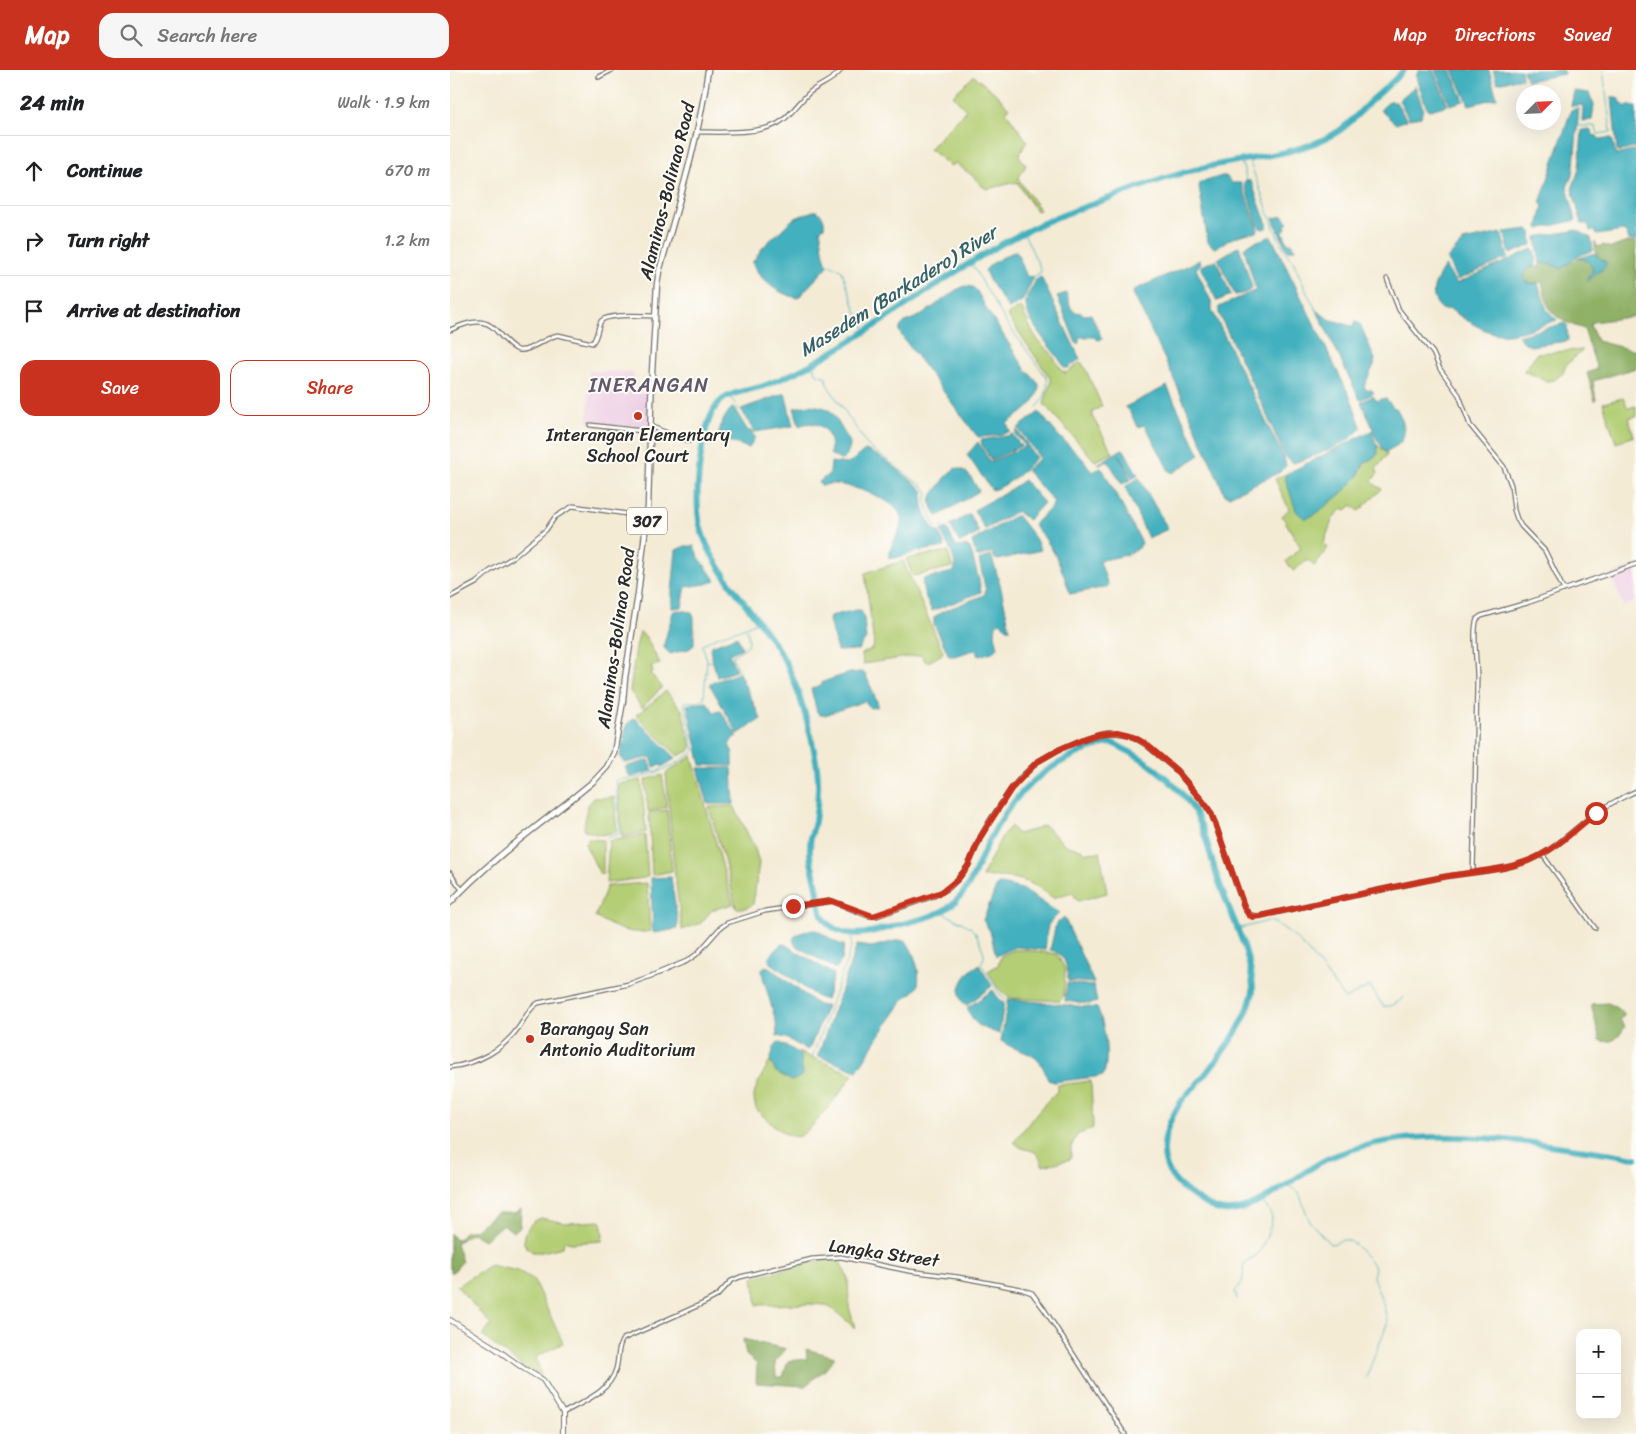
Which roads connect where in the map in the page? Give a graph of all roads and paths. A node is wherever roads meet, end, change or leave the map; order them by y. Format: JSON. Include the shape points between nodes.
{"nodes":[{"id":1,"x":612,"y":70,"type":"edge"},
{"id":2,"x":708,"y":70,"type":"edge"},
{"id":3,"x":841,"y":70,"type":"edge"},
{"id":4,"x":599,"y":77,"type":"dead end"},
{"id":5,"x":696,"y":132,"type":"junction"},
{"id":6,"x":1387,"y":279,"type":"dead end"},
{"id":7,"x":655,"y":316,"type":"junction"},
{"id":8,"x":450,"y":330,"type":"edge"},
{"id":9,"x":590,"y":425,"type":"dead end"},
{"id":10,"x":652,"y":429,"type":"junction"},
{"id":11,"x":689,"y":441,"type":"dead end"},
{"id":12,"x":647,"y":517,"type":"junction"},
{"id":13,"x":1636,"y":564,"type":"edge"},
{"id":14,"x":1564,"y":590,"type":"junction"},
{"id":15,"x":450,"y":597,"type":"edge"},
{"id":16,"x":1636,"y":791,"type":"edge"},
{"id":17,"x":1542,"y":854,"type":"junction"},
{"id":18,"x":1473,"y":872,"type":"junction"},
{"id":19,"x":450,"y":873,"type":"edge"},
{"id":20,"x":462,"y":890,"type":"junction"},
{"id":21,"x":450,"y":903,"type":"edge"},
{"id":22,"x":1595,"y":928,"type":"dead end"},
{"id":23,"x":450,"y":1067,"type":"edge"},
{"id":24,"x":450,"y":1320,"type":"edge"},
{"id":25,"x":563,"y":1413,"type":"junction"},
{"id":26,"x":563,"y":1434,"type":"edge"},
{"id":27,"x":1125,"y":1434,"type":"edge"}],
"edges":[{"from":1,"to":4,"type":"street"},
{"from":2,"to":5,"type":"main road","name":"Alaminos-Bolinao Road","number":"307"},
{"from":3,"to":5,"type":"street","via":[[813,90],[775,125],[744,131]]},
{"from":5,"to":7,"type":"main road","name":"Alaminos-Bolinao Road","number":"307","via":[[686,181],[659,272]]},
{"from":6,"to":14,"type":"street","via":[[1399,310],[1433,353],[1459,395],[1470,425],[1504,467],[1511,485],[1516,519],[1546,551]]},
{"from":7,"to":8,"type":"street","via":[[608,317],[601,322],[592,343],[558,335],[521,350],[488,324],[476,322]]},
{"from":7,"to":10,"type":"main road","name":"Alaminos-Bolinao Road","number":"307"},
{"from":9,"to":10,"type":"street"},
{"from":10,"to":11,"type":"street"},
{"from":10,"to":12,"type":"main road","name":"Alaminos-Bolinao Road","number":"307"},
{"from":12,"to":15,"type":"street","via":[[573,506],[556,517],[516,556]]},
{"from":12,"to":20,"type":"main road","name":"Alaminos-Bolinao Road","number":"307","via":[[623,701],[611,760],[595,780],[506,850]]},
{"from":13,"to":14,"type":"street"},
{"from":14,"to":18,"type":"street","via":[[1481,616],[1476,622]]},
{"from":16,"to":17,"type":"street","via":[[1596,813]]},
{"from":17,"to":18,"type":"street","via":[[1512,866]]},
{"from":17,"to":22,"type":"street"},
{"from":18,"to":23,"type":"street","via":[[1253,917],[1242,902],[1216,826],[1205,804],[1176,770],[1146,744],[1130,735],[1108,732],[1086,738],[1037,762],[1011,789],[990,820],[968,866],[949,888],[934,896],[873,916],[832,901],[765,911],[727,923],[697,954],[641,980],[538,1003],[530,1009],[515,1034],[497,1049],[478,1060]]},
{"from":19,"to":20,"type":"street"},
{"from":20,"to":21,"type":"main road","name":"Alaminos-Bolinao Road","number":"307"},
{"from":24,"to":25,"type":"street","via":[[544,1380]]},
{"from":25,"to":26,"type":"street"},
{"from":25,"to":27,"type":"street","name":"Langka Street","via":[[609,1383],[617,1368],[623,1339],[704,1303],[740,1277],[812,1259],[841,1257],[1031,1292]]}]}
